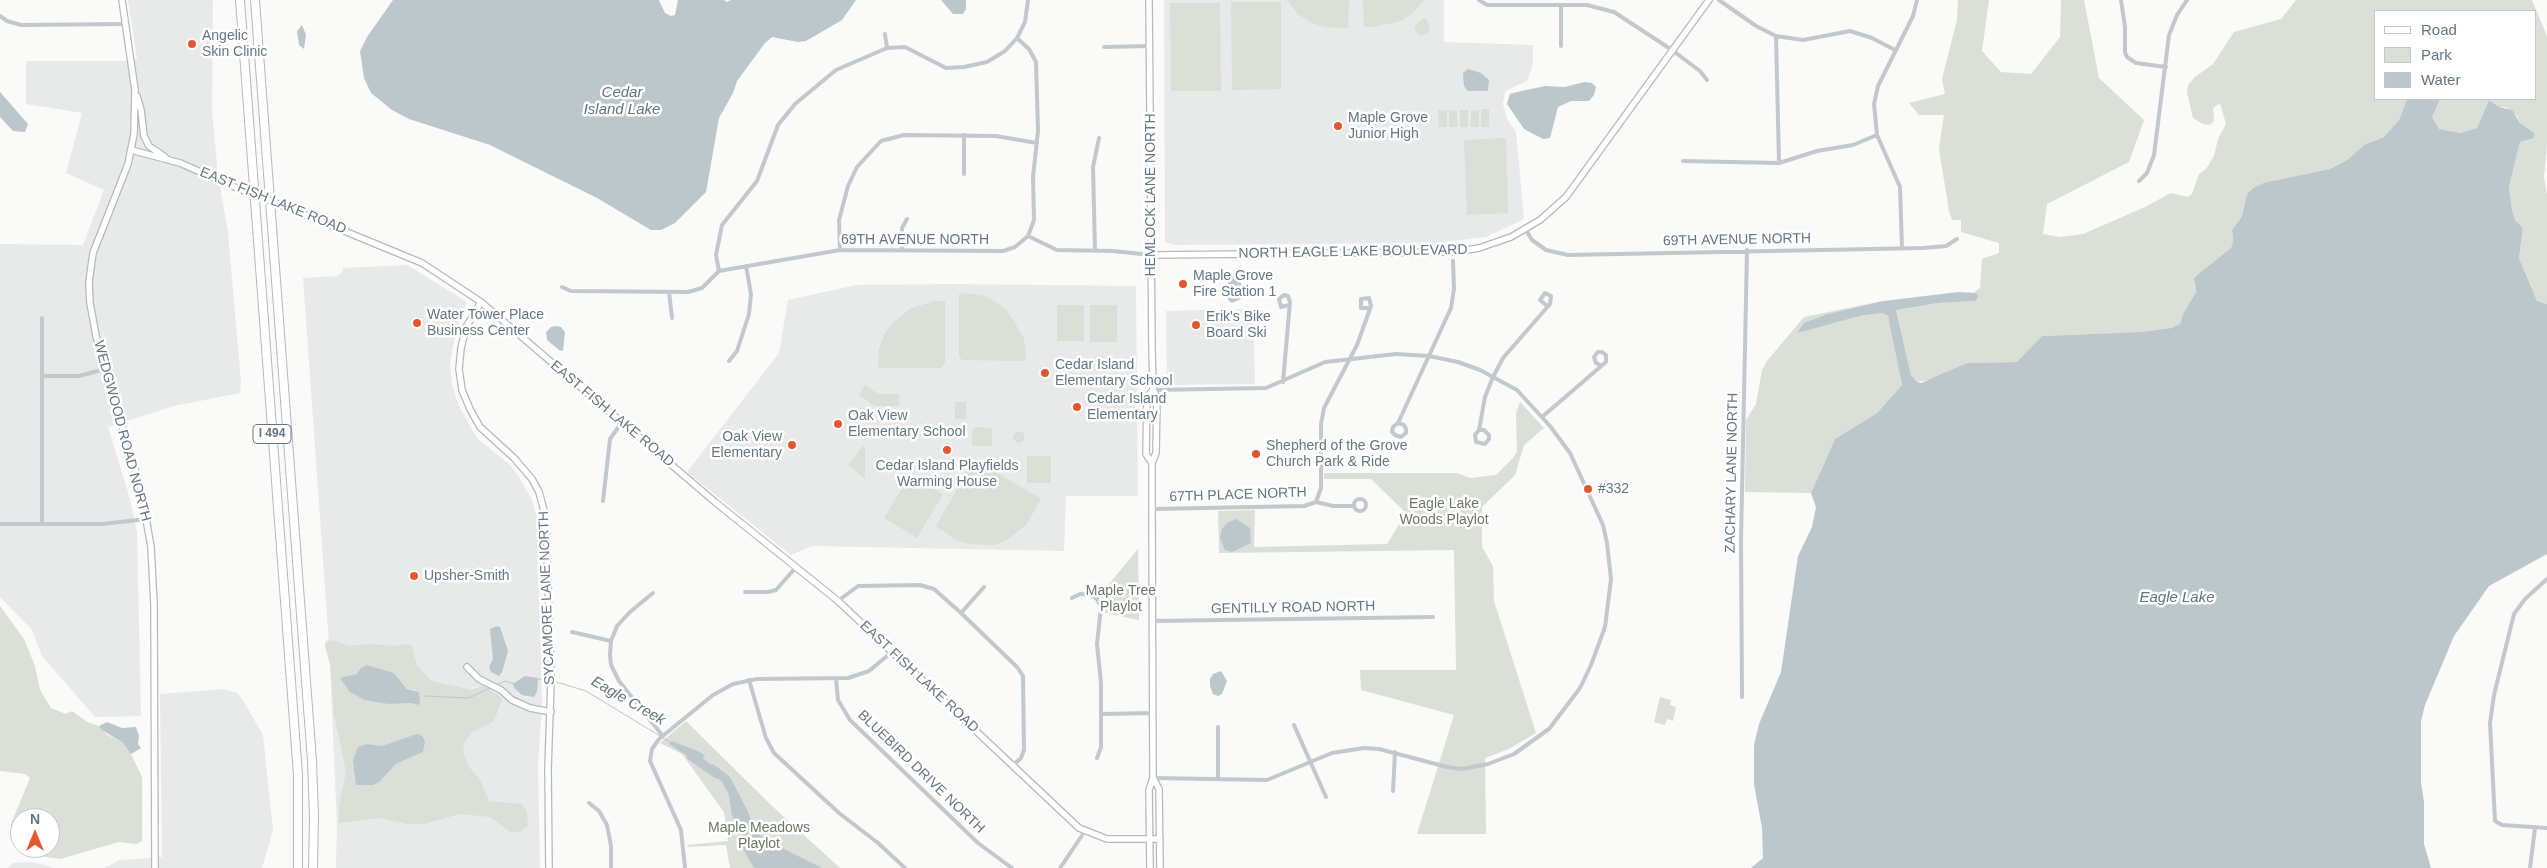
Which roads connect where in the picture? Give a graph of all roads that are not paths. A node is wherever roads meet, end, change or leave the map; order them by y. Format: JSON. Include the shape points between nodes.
{"nodes":[{"id":1,"x":122,"y":0,"type":"edge"},
{"id":2,"x":240,"y":0,"type":"edge"},
{"id":3,"x":255,"y":0,"type":"edge"},
{"id":4,"x":1028,"y":0,"type":"edge"},
{"id":5,"x":1149,"y":0,"type":"edge"},
{"id":6,"x":1479,"y":0,"type":"edge"},
{"id":7,"x":1709,"y":0,"type":"edge"},
{"id":8,"x":1719,"y":0,"type":"edge"},
{"id":9,"x":1917,"y":0,"type":"edge"},
{"id":10,"x":2121,"y":0,"type":"edge"},
{"id":11,"x":2187,"y":0,"type":"edge"},
{"id":12,"x":1561,"y":5,"type":"junction"},
{"id":13,"x":0,"y":16,"type":"edge"},
{"id":14,"x":125,"y":24,"type":"junction"},
{"id":15,"x":885,"y":34,"type":"dead end"},
{"id":16,"x":1776,"y":36,"type":"junction"},
{"id":17,"x":1017,"y":38,"type":"junction"},
{"id":18,"x":1104,"y":46,"type":"dead end"},
{"id":19,"x":1150,"y":46,"type":"junction"},
{"id":20,"x":1561,"y":46,"type":"dead end"},
{"id":21,"x":887,"y":48,"type":"junction"},
{"id":22,"x":1672,"y":50,"type":"junction"},
{"id":23,"x":1895,"y":50,"type":"junction"},
{"id":24,"x":2166,"y":66,"type":"junction"},
{"id":25,"x":1707,"y":80,"type":"dead end"},
{"id":26,"x":135,"y":90,"type":"junction"},
{"id":27,"x":964,"y":135,"type":"junction"},
{"id":28,"x":1877,"y":135,"type":"junction"},
{"id":29,"x":1099,"y":138,"type":"dead end"},
{"id":30,"x":1037,"y":143,"type":"junction"},
{"id":31,"x":131,"y":150,"type":"junction"},
{"id":32,"x":168,"y":159,"type":"junction"},
{"id":33,"x":1683,"y":161,"type":"dead end"},
{"id":34,"x":1779,"y":163,"type":"junction"},
{"id":35,"x":964,"y":174,"type":"dead end"},
{"id":36,"x":2139,"y":181,"type":"dead end"},
{"id":37,"x":907,"y":219,"type":"dead end"},
{"id":38,"x":1526,"y":230,"type":"junction"},
{"id":39,"x":1028,"y":236,"type":"junction"},
{"id":40,"x":1957,"y":239,"type":"dead end"},
{"id":41,"x":1902,"y":248,"type":"junction"},
{"id":42,"x":840,"y":250,"type":"junction"},
{"id":43,"x":902,"y":250,"type":"junction"},
{"id":44,"x":1747,"y":250,"type":"junction"},
{"id":45,"x":1095,"y":251,"type":"junction"},
{"id":46,"x":1151,"y":255,"type":"junction"},
{"id":47,"x":1454,"y":261,"type":"dead end"},
{"id":48,"x":746,"y":266,"type":"junction"},
{"id":49,"x":719,"y":271,"type":"junction"},
{"id":50,"x":562,"y":287,"type":"dead end"},
{"id":51,"x":669,"y":292,"type":"junction"},
{"id":52,"x":481,"y":302,"type":"junction"},
{"id":53,"x":1289,"y":305,"type":"dead end"},
{"id":54,"x":1546,"y":306,"type":"dead end"},
{"id":55,"x":1370,"y":308,"type":"dead end"},
{"id":56,"x":42,"y":318,"type":"dead end"},
{"id":57,"x":672,"y":318,"type":"dead end"},
{"id":58,"x":1429,"y":356,"type":"junction"},
{"id":59,"x":1349,"y":359,"type":"junction"},
{"id":60,"x":729,"y":361,"type":"dead end"},
{"id":61,"x":1600,"y":365,"type":"dead end"},
{"id":62,"x":106,"y":369,"type":"junction"},
{"id":63,"x":42,"y":376,"type":"junction"},
{"id":64,"x":1494,"y":376,"type":"junction"},
{"id":65,"x":1283,"y":382,"type":"junction"},
{"id":66,"x":1153,"y":390,"type":"junction"},
{"id":67,"x":1542,"y":417,"type":"junction"},
{"id":68,"x":622,"y":422,"type":"junction"},
{"id":69,"x":1398,"y":423,"type":"dead end"},
{"id":70,"x":1479,"y":430,"type":"dead end"},
{"id":71,"x":1152,"y":464,"type":"junction"},
{"id":72,"x":604,"y":501,"type":"dead end"},
{"id":73,"x":1316,"y":502,"type":"junction"},
{"id":74,"x":1353,"y":506,"type":"dead end"},
{"id":75,"x":1152,"y":509,"type":"junction"},
{"id":76,"x":147,"y":519,"type":"junction"},
{"id":77,"x":0,"y":524,"type":"edge"},
{"id":78,"x":42,"y":524,"type":"junction"},
{"id":79,"x":797,"y":566,"type":"junction"},
{"id":80,"x":2547,"y":579,"type":"edge"},
{"id":81,"x":984,"y":587,"type":"dead end"},
{"id":82,"x":745,"y":592,"type":"dead end"},
{"id":83,"x":653,"y":593,"type":"dead end"},
{"id":84,"x":1072,"y":598,"type":"dead end"},
{"id":85,"x":838,"y":601,"type":"junction"},
{"id":86,"x":961,"y":612,"type":"junction"},
{"id":87,"x":1433,"y":618,"type":"dead end"},
{"id":88,"x":1152,"y":621,"type":"junction"},
{"id":89,"x":572,"y":632,"type":"dead end"},
{"id":90,"x":611,"y":641,"type":"junction"},
{"id":91,"x":893,"y":651,"type":"junction"},
{"id":92,"x":466,"y":667,"type":"dead end"},
{"id":93,"x":836,"y":679,"type":"junction"},
{"id":94,"x":749,"y":680,"type":"junction"},
{"id":95,"x":1742,"y":697,"type":"dead end"},
{"id":96,"x":551,"y":712,"type":"junction"},
{"id":97,"x":1153,"y":713,"type":"junction"},
{"id":98,"x":1102,"y":714,"type":"junction"},
{"id":99,"x":1294,"y":725,"type":"dead end"},
{"id":100,"x":1218,"y":726,"type":"dead end"},
{"id":101,"x":662,"y":735,"type":"junction"},
{"id":102,"x":1395,"y":752,"type":"junction"},
{"id":103,"x":1097,"y":758,"type":"dead end"},
{"id":104,"x":1310,"y":761,"type":"junction"},
{"id":105,"x":1012,"y":766,"type":"junction"},
{"id":106,"x":1218,"y":777,"type":"junction"},
{"id":107,"x":1153,"y":778,"type":"junction"},
{"id":108,"x":1393,"y":791,"type":"dead end"},
{"id":109,"x":1326,"y":797,"type":"dead end"},
{"id":110,"x":589,"y":803,"type":"dead end"},
{"id":111,"x":2535,"y":828,"type":"junction"},
{"id":112,"x":2547,"y":828,"type":"edge"},
{"id":113,"x":1085,"y":831,"type":"junction"},
{"id":114,"x":1150,"y":839,"type":"junction"},
{"id":115,"x":1160,"y":839,"type":"junction"},
{"id":116,"x":155,"y":868,"type":"edge"},
{"id":117,"x":298,"y":868,"type":"edge"},
{"id":118,"x":313,"y":868,"type":"edge"},
{"id":119,"x":549,"y":868,"type":"edge"},
{"id":120,"x":611,"y":868,"type":"edge"},
{"id":121,"x":684,"y":868,"type":"edge"},
{"id":122,"x":905,"y":868,"type":"edge"},
{"id":123,"x":1012,"y":868,"type":"edge"},
{"id":124,"x":1060,"y":868,"type":"edge"},
{"id":125,"x":1150,"y":868,"type":"edge"},
{"id":126,"x":1160,"y":868,"type":"edge"},
{"id":127,"x":2530,"y":868,"type":"edge"}],
"edges":[{"from":1,"to":14,"type":"street"},
{"from":2,"to":117,"type":"highway","number":"I 494","via":[[298,775]]},
{"from":3,"to":118,"type":"highway","number":"I 494","via":[[312,768]]},
{"from":4,"to":17,"type":"street","via":[[1025,22]]},
{"from":5,"to":19,"type":"street","name":"HEMLOCK LANE NORTH"},
{"from":6,"to":12,"type":"street","via":[[1487,5]]},
{"from":7,"to":22,"type":"street","name":"NORTH EAGLE LAKE BOULEVARD"},
{"from":8,"to":16,"type":"street"},
{"from":9,"to":23,"type":"street","via":[[1913,16]]},
{"from":10,"to":24,"type":"street","via":[[2127,57],[2136,63]]},
{"from":11,"to":24,"type":"street","via":[[2172,25]]},
{"from":12,"to":20,"type":"street"},
{"from":12,"to":22,"type":"street","via":[[1593,6],[1614,12]]},
{"from":13,"to":14,"type":"street","via":[[21,25]]},
{"from":14,"to":26,"type":"street"},
{"from":15,"to":21,"type":"street"},
{"from":16,"to":23,"type":"street","via":[[1803,40],[1850,31]]},
{"from":16,"to":34,"type":"street"},
{"from":17,"to":21,"type":"street","via":[[1005,51],[987,62],[955,68],[937,65],[905,47]]},
{"from":17,"to":30,"type":"street","via":[[1029,49],[1036,62]]},
{"from":18,"to":19,"type":"street"},
{"from":19,"to":46,"type":"street","name":"HEMLOCK LANE NORTH"},
{"from":21,"to":49,"type":"street","via":[[836,70],[785,115],[772,137],[757,181],[722,225],[716,255]]},
{"from":22,"to":25,"type":"street"},
{"from":22,"to":38,"type":"street","name":"NORTH EAGLE LAKE BOULEVARD","via":[[1566,197]]},
{"from":23,"to":28,"type":"street","via":[[1876,92]]},
{"from":24,"to":36,"type":"street","via":[[2158,142],[2151,166]]},
{"from":26,"to":31,"type":"street"},
{"from":26,"to":32,"type":"street","via":[[144,136],[149,146]]},
{"from":27,"to":30,"type":"street","via":[[1003,136]]},
{"from":27,"to":35,"type":"street"},
{"from":27,"to":42,"type":"street","via":[[895,135],[874,147],[857,167],[848,186],[839,220]]},
{"from":28,"to":34,"type":"street","via":[[1854,145],[1817,151]]},
{"from":28,"to":41,"type":"street","via":[[1900,188]]},
{"from":29,"to":45,"type":"street","via":[[1094,167]]},
{"from":30,"to":39,"type":"street","via":[[1033,176],[1034,220]]},
{"from":31,"to":32,"type":"street","name":"EAST FISH LAKE ROAD"},
{"from":31,"to":62,"type":"street","name":"WEDGWOOD ROAD NORTH","via":[[97,240],[90,270],[92,320]]},
{"from":32,"to":52,"type":"street","name":"EAST FISH LAKE ROAD","bridge":true,"via":[[422,263]]},
{"from":33,"to":34,"type":"street"},
{"from":37,"to":43,"type":"street","via":[[902,228]]},
{"from":38,"to":44,"type":"street","name":"69TH AVENUE NORTH","via":[[1538,246],[1562,254]]},
{"from":38,"to":46,"type":"street","name":"NORTH EAGLE LAKE BOULEVARD","via":[[1495,244],[1454,252]]},
{"from":39,"to":43,"type":"street","name":"69TH AVENUE NORTH","via":[[1014,248],[1003,251]]},
{"from":39,"to":45,"type":"street","via":[[1057,250]]},
{"from":40,"to":41,"type":"street","name":"69TH AVENUE NORTH","via":[[1946,246]]},
{"from":41,"to":44,"type":"street","name":"69TH AVENUE NORTH"},
{"from":42,"to":43,"type":"street","name":"69TH AVENUE NORTH"},
{"from":42,"to":48,"type":"street","name":"69TH AVENUE NORTH"},
{"from":44,"to":95,"type":"street","name":"ZACHARY LANE NORTH","via":[[1741,541]]},
{"from":45,"to":46,"type":"street"},
{"from":46,"to":66,"type":"street","name":"HEMLOCK LANE NORTH"},
{"from":47,"to":58,"type":"street","via":[[1452,302]]},
{"from":48,"to":49,"type":"street","name":"69TH AVENUE NORTH"},
{"from":48,"to":60,"type":"street","via":[[751,294],[749,314],[737,351]]},
{"from":49,"to":51,"type":"street","via":[[698,290]]},
{"from":50,"to":51,"type":"street","via":[[571,291]]},
{"from":51,"to":57,"type":"street"},
{"from":52,"to":68,"type":"street","name":"EAST FISH LAKE ROAD"},
{"from":52,"to":96,"type":"street","name":"SYCAMORE LANE NORTH","via":[[466,327],[461,348],[462,390],[477,423],[524,468],[544,505]]},
{"from":53,"to":65,"type":"street"},
{"from":54,"to":64,"type":"street","via":[[1503,358]]},
{"from":55,"to":59,"type":"street"},
{"from":56,"to":63,"type":"street"},
{"from":58,"to":59,"type":"street","via":[[1396,354]]},
{"from":58,"to":64,"type":"street"},
{"from":58,"to":69,"type":"street"},
{"from":59,"to":65,"type":"street","via":[[1314,366]]},
{"from":59,"to":73,"type":"street","via":[[1322,416],[1321,488]]},
{"from":61,"to":67,"type":"street"},
{"from":62,"to":63,"type":"street","via":[[78,376]]},
{"from":62,"to":76,"type":"street","name":"WEDGWOOD ROAD NORTH"},
{"from":63,"to":78,"type":"street"},
{"from":64,"to":67,"type":"street","via":[[1517,390]]},
{"from":64,"to":70,"type":"street","via":[[1485,397]]},
{"from":65,"to":66,"type":"street","via":[[1266,388]]},
{"from":66,"to":71,"type":"street","name":"HEMLOCK LANE NORTH","via":[[1157,397],[1157,433]]},
{"from":66,"to":71,"type":"street","name":"HEMLOCK LANE NORTH","via":[[1147,397],[1146,454]]},
{"from":67,"to":102,"type":"street","via":[[1579,467],[1608,543],[1610,603],[1591,665],[1580,688],[1558,718],[1538,739],[1514,754],[1462,769],[1447,768]]},
{"from":68,"to":72,"type":"street","via":[[610,438]]},
{"from":68,"to":79,"type":"street","name":"EAST FISH LAKE ROAD","via":[[715,502]]},
{"from":71,"to":75,"type":"street","name":"HEMLOCK LANE NORTH"},
{"from":73,"to":74,"type":"street","name":"67TH PLACE NORTH"},
{"from":73,"to":75,"type":"street","name":"67TH PLACE NORTH","via":[[1304,506]]},
{"from":75,"to":88,"type":"street","name":"HEMLOCK LANE NORTH"},
{"from":76,"to":78,"type":"street","via":[[102,524]]},
{"from":76,"to":116,"type":"street","name":"WEDGWOOD ROAD NORTH","via":[[154,604]]},
{"from":77,"to":78,"type":"street"},
{"from":79,"to":82,"type":"street","via":[[776,590]]},
{"from":79,"to":85,"type":"street","name":"EAST FISH LAKE ROAD"},
{"from":80,"to":111,"type":"street","via":[[2524,599],[2514,614],[2490,723],[2494,817],[2497,823]]},
{"from":81,"to":86,"type":"street"},
{"from":83,"to":90,"type":"street","via":[[623,618]]},
{"from":84,"to":98,"type":"street","via":[[1080,594],[1091,595],[1101,606],[1097,644]]},
{"from":85,"to":86,"type":"street","via":[[858,586],[920,585],[934,589]]},
{"from":85,"to":91,"type":"street","name":"EAST FISH LAKE ROAD"},
{"from":86,"to":105,"type":"street","via":[[1018,667],[1023,676],[1024,750]]},
{"from":87,"to":88,"type":"street","name":"GENTILLY ROAD NORTH"},
{"from":88,"to":97,"type":"street","name":"HEMLOCK LANE NORTH"},
{"from":89,"to":90,"type":"street"},
{"from":90,"to":101,"type":"street","via":[[610,655],[615,674]]},
{"from":91,"to":93,"type":"street","via":[[869,671]]},
{"from":91,"to":105,"type":"street","name":"EAST FISH LAKE ROAD"},
{"from":92,"to":96,"type":"street","via":[[512,700]]},
{"from":93,"to":94,"type":"street"},
{"from":93,"to":123,"type":"street","name":"BLUEBIRD DRIVE NORTH","via":[[838,700],[850,720],[978,843]]},
{"from":94,"to":101,"type":"street","via":[[723,688]]},
{"from":94,"to":122,"type":"street","via":[[766,738],[774,753]]},
{"from":96,"to":119,"type":"street","name":"SYCAMORE LANE NORTH"},
{"from":97,"to":98,"type":"street"},
{"from":97,"to":107,"type":"street","name":"HEMLOCK LANE NORTH"},
{"from":98,"to":103,"type":"street","via":[[1101,747]]},
{"from":99,"to":104,"type":"street"},
{"from":100,"to":106,"type":"street"},
{"from":101,"to":121,"type":"street","via":[[652,749],[650,762],[679,823]]},
{"from":102,"to":104,"type":"street","via":[[1372,748],[1348,749]]},
{"from":102,"to":108,"type":"street"},
{"from":104,"to":106,"type":"street","via":[[1267,780]]},
{"from":104,"to":109,"type":"street"},
{"from":105,"to":113,"type":"street","name":"EAST FISH LAKE ROAD"},
{"from":106,"to":107,"type":"street"},
{"from":107,"to":114,"type":"street","name":"HEMLOCK LANE NORTH","via":[[1149,790]]},
{"from":107,"to":115,"type":"street","name":"HEMLOCK LANE NORTH","via":[[1159,789]]},
{"from":110,"to":120,"type":"street","via":[[599,811],[607,826]]},
{"from":111,"to":112,"type":"street"},
{"from":111,"to":127,"type":"street"},
{"from":113,"to":114,"type":"street","name":"EAST FISH LAKE ROAD","via":[[1112,839]]},
{"from":113,"to":124,"type":"street"},
{"from":114,"to":115,"type":"street","name":"EAST FISH LAKE ROAD"},
{"from":114,"to":125,"type":"street","name":"HEMLOCK LANE NORTH"},
{"from":115,"to":126,"type":"street","name":"HEMLOCK LANE NORTH"}]}
